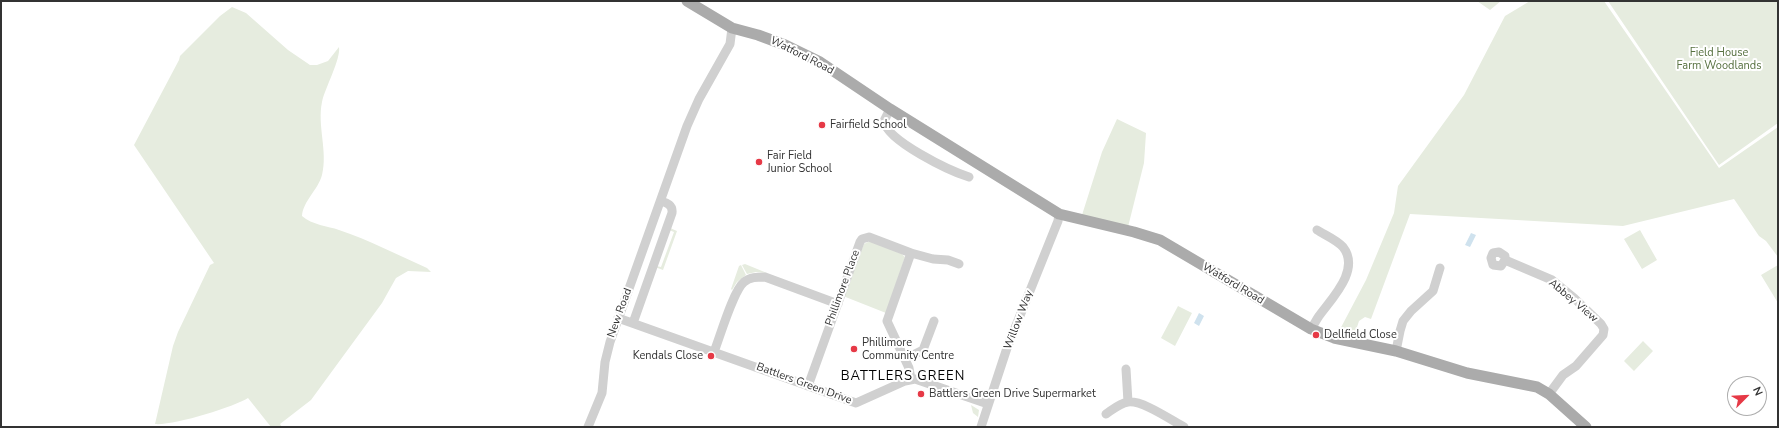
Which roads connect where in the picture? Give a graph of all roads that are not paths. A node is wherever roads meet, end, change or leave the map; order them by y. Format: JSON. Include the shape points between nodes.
{"nodes":[{"id":1,"x":687,"y":1,"type":"edge"},
{"id":2,"x":732,"y":28,"type":"junction"},
{"id":3,"x":890,"y":109,"type":"junction"},
{"id":4,"x":969,"y":177,"type":"dead end"},
{"id":5,"x":661,"y":201,"type":"junction"},
{"id":6,"x":1059,"y":214,"type":"junction"},
{"id":7,"x":1317,"y":230,"type":"dead end"},
{"id":8,"x":911,"y":253,"type":"junction"},
{"id":9,"x":1505,"y":260,"type":"dead end"},
{"id":10,"x":960,"y":264,"type":"dead end"},
{"id":11,"x":1440,"y":268,"type":"dead end"},
{"id":12,"x":838,"y":304,"type":"junction"},
{"id":13,"x":618,"y":318,"type":"junction"},
{"id":14,"x":934,"y":321,"type":"dead end"},
{"id":15,"x":632,"y":322,"type":"junction"},
{"id":16,"x":1311,"y":330,"type":"junction"},
{"id":17,"x":1396,"y":351,"type":"junction"},
{"id":18,"x":714,"y":352,"type":"junction"},
{"id":19,"x":905,"y":359,"type":"junction"},
{"id":20,"x":1126,"y":369,"type":"dead end"},
{"id":21,"x":911,"y":379,"type":"junction"},
{"id":22,"x":808,"y":386,"type":"junction"},
{"id":23,"x":1549,"y":394,"type":"junction"},
{"id":24,"x":1128,"y":402,"type":"junction"},
{"id":25,"x":988,"y":404,"type":"junction"},
{"id":26,"x":1106,"y":414,"type":"dead end"},
{"id":27,"x":588,"y":427,"type":"edge"},
{"id":28,"x":980,"y":427,"type":"edge"},
{"id":29,"x":1184,"y":427,"type":"edge"},
{"id":30,"x":1586,"y":427,"type":"edge"}],
"edges":[{"from":1,"to":2,"type":"main road","name":"Watford Road"},
{"from":2,"to":3,"type":"main road","name":"Watford Road","via":[[779,42],[813,59]]},
{"from":2,"to":5,"type":"street","name":"New Road","via":[[730,44],[687,126]]},
{"from":3,"to":4,"type":"street","via":[[884,121],[888,129],[916,153]]},
{"from":3,"to":6,"type":"main road","name":"Watford Road"},
{"from":5,"to":13,"type":"street","name":"New Road"},
{"from":5,"to":15,"type":"street","name":"New Road","via":[[669,205],[672,213]]},
{"from":6,"to":16,"type":"main road","name":"Watford Road","via":[[1160,240]]},
{"from":6,"to":25,"type":"street","name":"Willow Way"},
{"from":7,"to":16,"type":"street","via":[[1342,246],[1348,257],[1348,264],[1335,297]]},
{"from":8,"to":10,"type":"street","name":"Phillimore Place"},
{"from":8,"to":12,"type":"street","name":"Phillimore Place","via":[[869,237],[862,239]]},
{"from":8,"to":19,"type":"street","via":[[888,321]]},
{"from":9,"to":23,"type":"street","name":"Abbey View","via":[[1552,280],[1604,329],[1603,335],[1576,366],[1563,375]]},
{"from":11,"to":17,"type":"street","via":[[1433,292],[1403,321]]},
{"from":12,"to":18,"type":"street","via":[[765,277],[752,278],[745,281],[737,290]]},
{"from":12,"to":22,"type":"street","name":"Phillimore Place"},
{"from":13,"to":15,"type":"street","name":"Battlers Green Drive"},
{"from":13,"to":27,"type":"street","name":"New Road","via":[[607,353],[602,393]]},
{"from":14,"to":19,"type":"street","via":[[923,350]]},
{"from":15,"to":18,"type":"street","name":"Battlers Green Drive"},
{"from":16,"to":17,"type":"main road","name":"Watford Road","via":[[1334,338]]},
{"from":17,"to":23,"type":"main road","name":"Watford Road","via":[[1467,373],[1528,384]]},
{"from":18,"to":22,"type":"street","name":"Battlers Green Drive"},
{"from":19,"to":21,"type":"street"},
{"from":20,"to":24,"type":"street"},
{"from":21,"to":22,"type":"street","name":"Battlers Green Drive","via":[[856,403]]},
{"from":21,"to":25,"type":"street"},
{"from":23,"to":30,"type":"main road","name":"Watford Road"},
{"from":24,"to":26,"type":"street"},
{"from":24,"to":29,"type":"street","via":[[1144,405]]},
{"from":25,"to":28,"type":"street","name":"Willow Way"}]}
